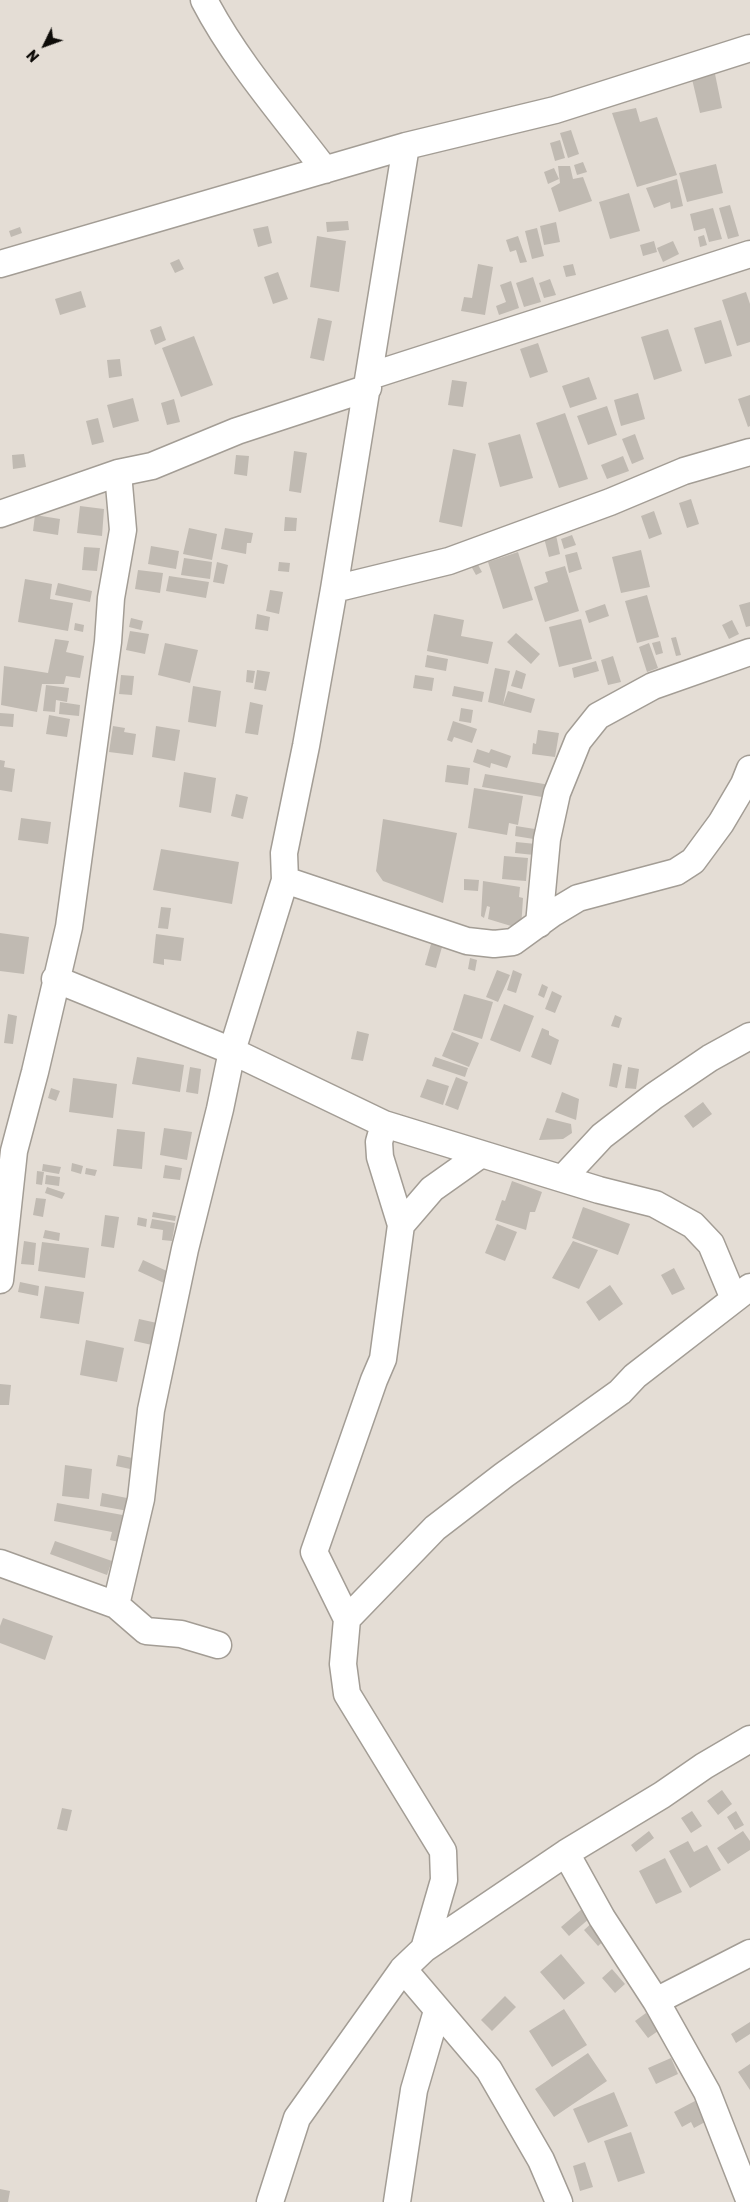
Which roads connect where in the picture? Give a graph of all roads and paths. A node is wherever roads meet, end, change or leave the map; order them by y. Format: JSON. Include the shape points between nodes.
{"nodes":[{"id":1,"x":204,"y":0,"type":"edge"},
{"id":2,"x":750,"y":48,"type":"edge"},
{"id":3,"x":406,"y":146,"type":"junction"},
{"id":4,"x":325,"y":170,"type":"junction"},
{"id":5,"x":750,"y":254,"type":"edge"},
{"id":6,"x":0,"y":264,"type":"edge"},
{"id":7,"x":369,"y":382,"type":"junction"},
{"id":8,"x":750,"y":452,"type":"edge"},
{"id":9,"x":118,"y":473,"type":"junction"},
{"id":10,"x":0,"y":514,"type":"edge"},
{"id":11,"x":334,"y":589,"type":"junction"},
{"id":12,"x":750,"y":652,"type":"edge"},
{"id":13,"x":750,"y":770,"type":"edge"},
{"id":14,"x":285,"y":880,"type":"junction"},
{"id":15,"x":538,"y":924,"type":"junction"},
{"id":16,"x":55,"y":979,"type":"junction"},
{"id":17,"x":750,"y":1036,"type":"edge"},
{"id":18,"x":232,"y":1051,"type":"junction"},
{"id":19,"x":384,"y":1124,"type":"junction"},
{"id":20,"x":7,"y":1150,"type":"edge"},
{"id":21,"x":480,"y":1154,"type":"junction"},
{"id":22,"x":563,"y":1178,"type":"junction"},
{"id":23,"x":401,"y":1225,"type":"junction"},
{"id":24,"x":0,"y":1280,"type":"edge"},
{"id":25,"x":742,"y":1293,"type":"edge"},
{"id":26,"x":0,"y":1563,"type":"edge"},
{"id":27,"x":116,"y":1605,"type":"junction"},
{"id":28,"x":347,"y":1619,"type":"junction"},
{"id":29,"x":218,"y":1645,"type":"dead end"},
{"id":30,"x":750,"y":1739,"type":"edge"},
{"id":31,"x":566,"y":1853,"type":"junction"},
{"id":32,"x":424,"y":1949,"type":"junction"},
{"id":33,"x":750,"y":1953,"type":"edge"},
{"id":34,"x":403,"y":1969,"type":"junction"},
{"id":35,"x":656,"y":2001,"type":"junction"},
{"id":36,"x":437,"y":2011,"type":"junction"},
{"id":37,"x":748,"y":2190,"type":"edge"},
{"id":38,"x":270,"y":2202,"type":"edge"},
{"id":39,"x":397,"y":2202,"type":"edge"},
{"id":40,"x":559,"y":2202,"type":"edge"}],
"edges":[{"from":1,"to":4,"type":"street","via":[[213,19],[256,80]]},
{"from":2,"to":3,"type":"street","via":[[555,110]]},
{"from":3,"to":4,"type":"street"},
{"from":3,"to":7,"type":"street"},
{"from":4,"to":6,"type":"street"},
{"from":5,"to":7,"type":"street"},
{"from":7,"to":9,"type":"street","via":[[152,466]]},
{"from":7,"to":11,"type":"street"},
{"from":8,"to":11,"type":"street","via":[[684,471],[449,562]]},
{"from":9,"to":10,"type":"street"},
{"from":9,"to":16,"type":"street","via":[[123,530],[111,598],[108,642],[69,927]]},
{"from":11,"to":14,"type":"street","via":[[284,853]]},
{"from":12,"to":15,"type":"street","via":[[653,686],[598,716],[578,741],[557,793],[547,839]]},
{"from":13,"to":15,"type":"street","via":[[721,823],[693,861],[676,872],[578,898]]},
{"from":14,"to":15,"type":"street","via":[[468,941],[513,942]]},
{"from":14,"to":18,"type":"street"},
{"from":16,"to":18,"type":"street"},
{"from":16,"to":20,"type":"street","via":[[35,1072]]},
{"from":17,"to":22,"type":"street","via":[[710,1058],[654,1096],[602,1136]]},
{"from":18,"to":19,"type":"street"},
{"from":18,"to":27,"type":"street","via":[[151,1410],[141,1499]]},
{"from":19,"to":21,"type":"street"},
{"from":19,"to":23,"type":"street","via":[[379,1142],[380,1157]]},
{"from":20,"to":24,"type":"street"},
{"from":21,"to":22,"type":"street"},
{"from":21,"to":23,"type":"street","via":[[432,1189]]},
{"from":22,"to":25,"type":"street","via":[[655,1204],[694,1225],[711,1244]]},
{"from":23,"to":28,"type":"street","via":[[383,1360],[314,1552]]},
{"from":25,"to":28,"type":"street","via":[[635,1376],[620,1392],[435,1528]]},
{"from":26,"to":27,"type":"street"},
{"from":27,"to":29,"type":"street","via":[[146,1631],[181,1634]]},
{"from":28,"to":32,"type":"street","via":[[343,1664],[347,1694],[443,1851],[444,1880]]},
{"from":30,"to":31,"type":"street"},
{"from":31,"to":32,"type":"street"},
{"from":31,"to":35,"type":"street","via":[[602,1918]]},
{"from":32,"to":34,"type":"street"},
{"from":33,"to":35,"type":"street"},
{"from":34,"to":36,"type":"street"},
{"from":34,"to":38,"type":"street","via":[[297,2118]]},
{"from":35,"to":37,"type":"street","via":[[707,2092]]},
{"from":36,"to":39,"type":"street","via":[[414,2090]]},
{"from":36,"to":40,"type":"street","via":[[489,2070],[540,2160]]}]}
